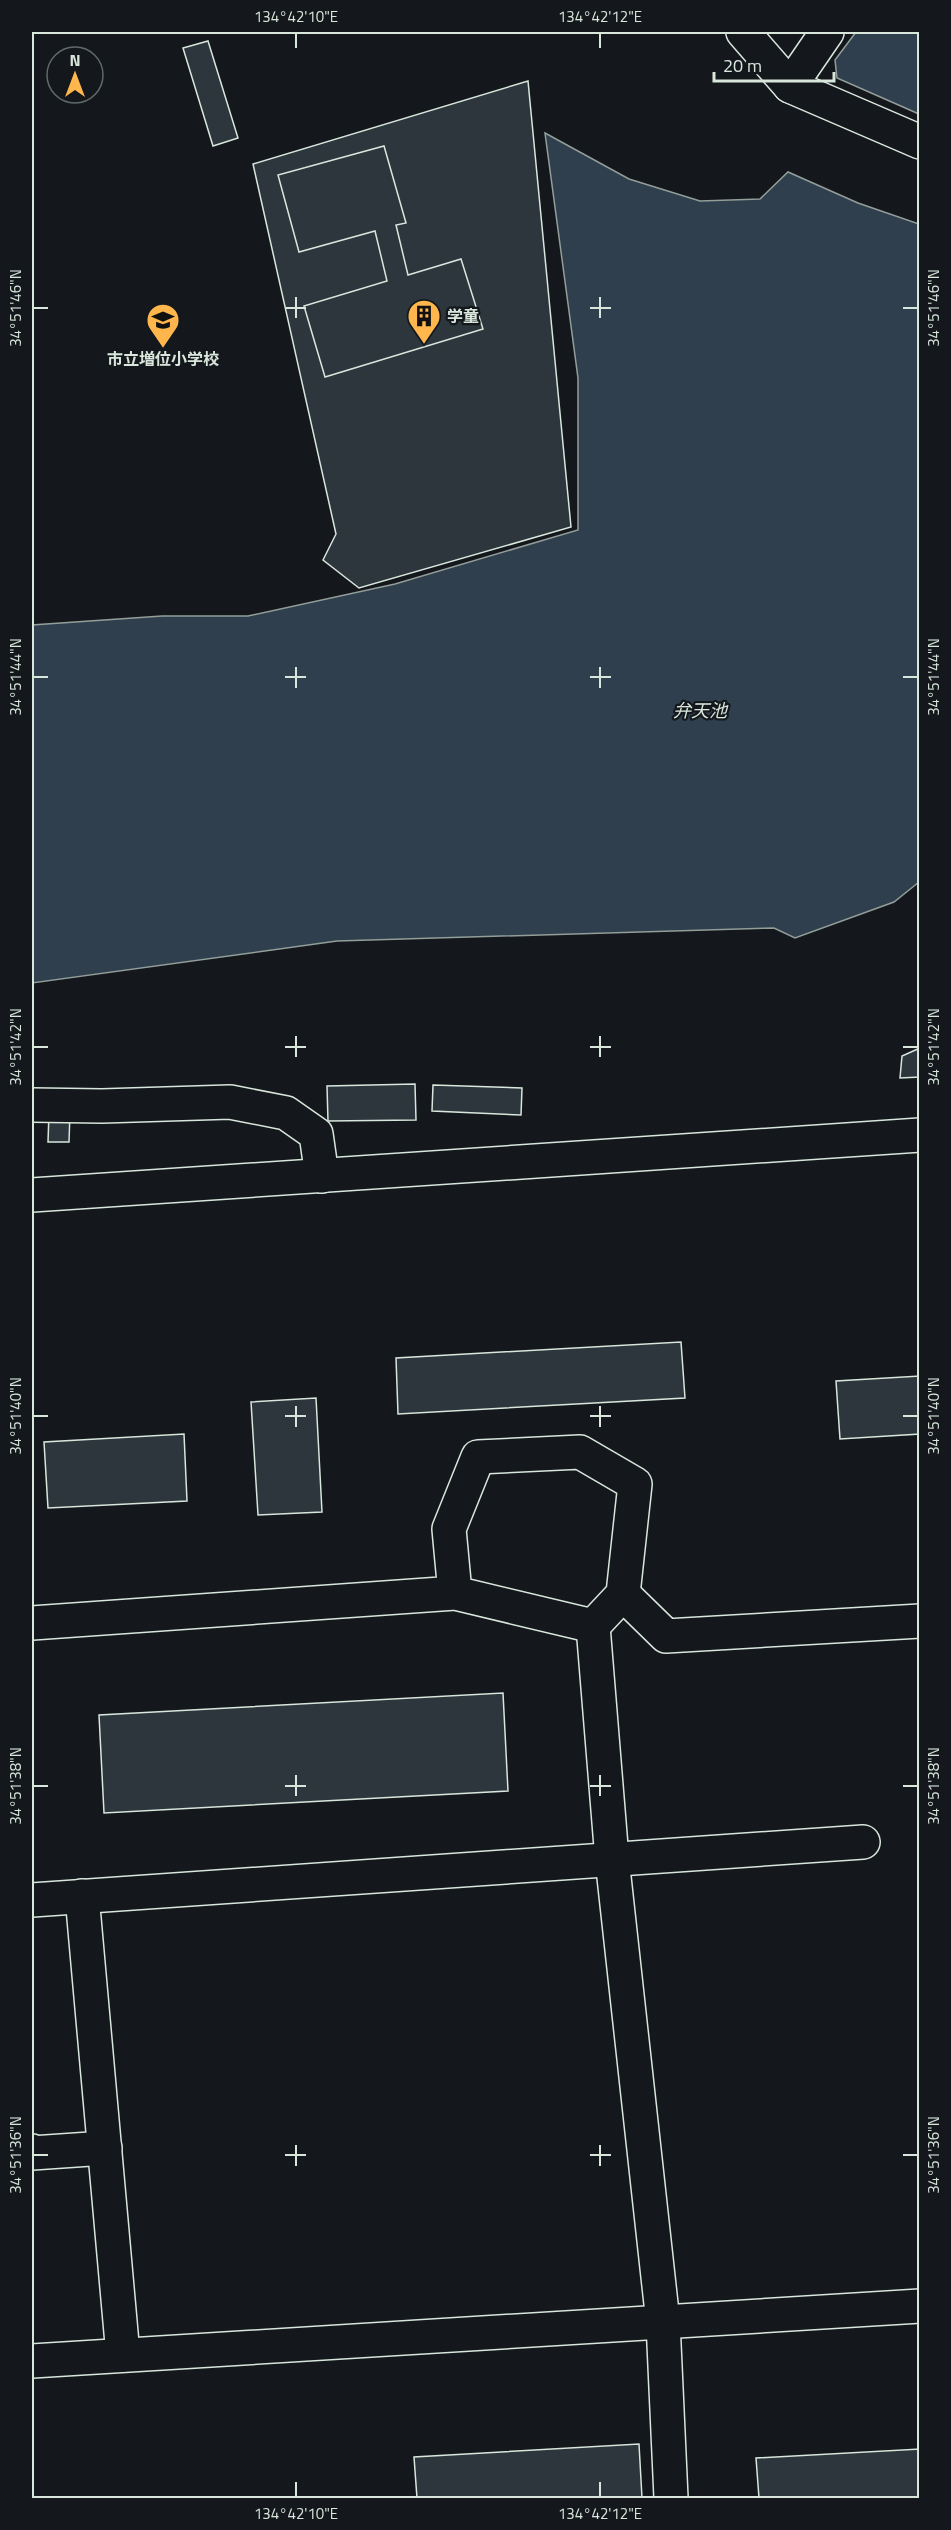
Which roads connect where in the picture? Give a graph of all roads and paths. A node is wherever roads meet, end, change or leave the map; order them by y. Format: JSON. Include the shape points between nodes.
{"nodes":[{"id":1,"x":743,"y":32,"type":"edge"},
{"id":2,"x":827,"y":32,"type":"edge"},
{"id":3,"x":790,"y":86,"type":"junction"},
{"id":4,"x":920,"y":142,"type":"edge"},
{"id":5,"x":32,"y":1106,"type":"edge"},
{"id":6,"x":920,"y":1135,"type":"edge"},
{"id":7,"x":322,"y":1176,"type":"junction"},
{"id":8,"x":32,"y":1195,"type":"edge"},
{"id":9,"x":455,"y":1593,"type":"junction"},
{"id":10,"x":623,"y":1594,"type":"junction"},
{"id":11,"x":920,"y":1621,"type":"edge"},
{"id":12,"x":32,"y":1623,"type":"edge"},
{"id":13,"x":593,"y":1626,"type":"junction"},
{"id":14,"x":863,"y":1842,"type":"dead end"},
{"id":15,"x":612,"y":1859,"type":"junction"},
{"id":16,"x":82,"y":1896,"type":"junction"},
{"id":17,"x":32,"y":1900,"type":"edge"},
{"id":18,"x":105,"y":2148,"type":"junction"},
{"id":19,"x":32,"y":2151,"type":"edge"},
{"id":20,"x":920,"y":2306,"type":"edge"},
{"id":21,"x":663,"y":2322,"type":"junction"},
{"id":22,"x":123,"y":2355,"type":"junction"},
{"id":23,"x":32,"y":2361,"type":"edge"},
{"id":24,"x":671,"y":2499,"type":"edge"}],
"edges":[{"from":1,"to":3,"type":"street"},
{"from":2,"to":3,"type":"street"},
{"from":3,"to":4,"type":"street"},
{"from":5,"to":7,"type":"street","via":[[230,1102],[286,1113],[316,1134]]},
{"from":6,"to":7,"type":"street"},
{"from":7,"to":8,"type":"street"},
{"from":9,"to":10,"type":"street","via":[[449,1529],[478,1458],[580,1452],[635,1484]]},
{"from":9,"to":12,"type":"street"},
{"from":9,"to":13,"type":"street"},
{"from":10,"to":11,"type":"street","via":[[666,1636]]},
{"from":10,"to":13,"type":"street"},
{"from":13,"to":15,"type":"street"},
{"from":14,"to":15,"type":"street"},
{"from":15,"to":16,"type":"street"},
{"from":15,"to":21,"type":"street"},
{"from":16,"to":17,"type":"street"},
{"from":16,"to":18,"type":"street"},
{"from":18,"to":19,"type":"street"},
{"from":18,"to":22,"type":"street"},
{"from":20,"to":21,"type":"street"},
{"from":21,"to":22,"type":"street"},
{"from":21,"to":24,"type":"street"},
{"from":22,"to":23,"type":"street"}]}
